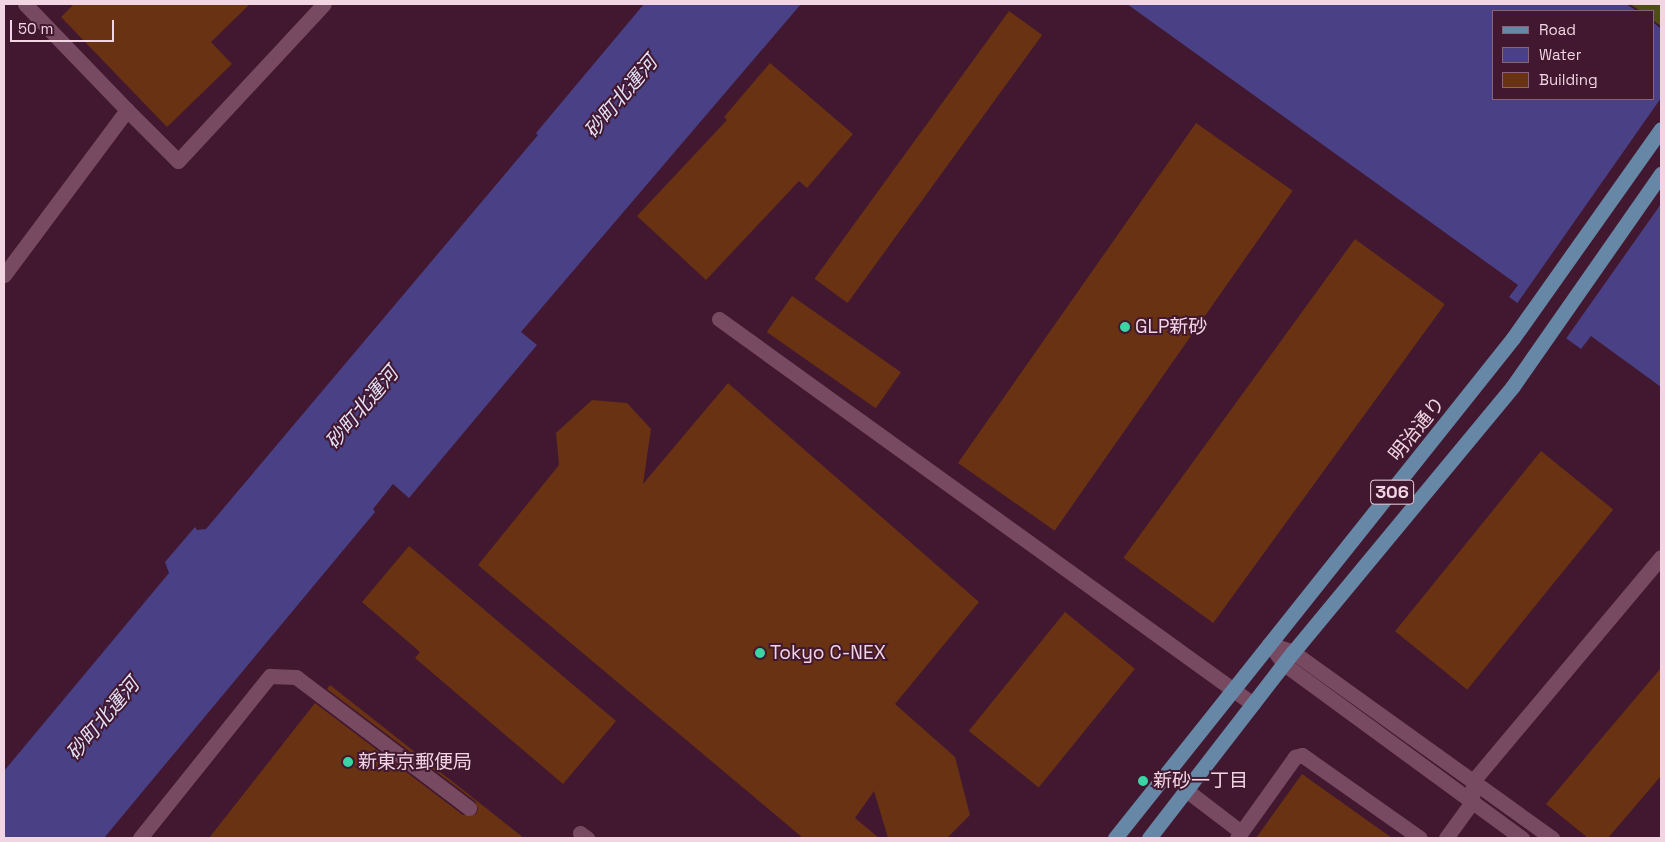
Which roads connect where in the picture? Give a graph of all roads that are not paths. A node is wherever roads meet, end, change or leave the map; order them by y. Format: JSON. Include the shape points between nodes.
{"nodes":[{"id":1,"x":25,"y":4,"type":"edge"},
{"id":2,"x":324,"y":4,"type":"edge"},
{"id":3,"x":128,"y":110,"type":"junction"},
{"id":4,"x":1661,"y":129,"type":"edge"},
{"id":5,"x":1661,"y":174,"type":"edge"},
{"id":6,"x":4,"y":275,"type":"edge"},
{"id":7,"x":719,"y":319,"type":"dead end"},
{"id":8,"x":1661,"y":557,"type":"edge"},
{"id":9,"x":1269,"y":644,"type":"junction"},
{"id":10,"x":1289,"y":658,"type":"junction"},
{"id":11,"x":1234,"y":689,"type":"junction"},
{"id":12,"x":1253,"y":704,"type":"junction"},
{"id":13,"x":1473,"y":781,"type":"junction"},
{"id":14,"x":1186,"y":790,"type":"junction"},
{"id":15,"x":1472,"y":802,"type":"junction"},
{"id":16,"x":469,"y":808,"type":"dead end"},
{"id":17,"x":1239,"y":835,"type":"edge"},
{"id":18,"x":140,"y":838,"type":"edge"},
{"id":19,"x":1115,"y":838,"type":"edge"},
{"id":20,"x":1148,"y":838,"type":"edge"},
{"id":21,"x":1420,"y":838,"type":"edge"},
{"id":22,"x":1446,"y":838,"type":"edge"},
{"id":23,"x":1522,"y":838,"type":"edge"},
{"id":24,"x":1552,"y":838,"type":"edge"}],
"edges":[{"from":1,"to":3,"type":"street"},
{"from":2,"to":3,"type":"street","via":[[178,161]]},
{"from":3,"to":6,"type":"street"},
{"from":4,"to":9,"type":"main road","name":"明治通り","number":"306","via":[[1514,338]]},
{"from":5,"to":10,"type":"main road","number":"306","via":[[1513,386]]},
{"from":7,"to":11,"type":"street"},
{"from":8,"to":13,"type":"street"},
{"from":9,"to":10,"type":"street"},
{"from":9,"to":11,"type":"main road","name":"明治通り","number":"306"},
{"from":10,"to":12,"type":"main road","number":"306"},
{"from":10,"to":13,"type":"street"},
{"from":10,"to":15,"type":"street"},
{"from":11,"to":12,"type":"street"},
{"from":11,"to":19,"type":"main road","name":"明治通り","number":"306"},
{"from":12,"to":14,"type":"main road","number":"306"},
{"from":13,"to":15,"type":"street"},
{"from":13,"to":24,"type":"street"},
{"from":14,"to":17,"type":"street"},
{"from":14,"to":20,"type":"main road","number":"306"},
{"from":15,"to":22,"type":"street"},
{"from":15,"to":23,"type":"street"},
{"from":16,"to":18,"type":"street","via":[[296,677],[270,676]]},
{"from":17,"to":21,"type":"street","via":[[1295,757],[1302,756]]}]}
